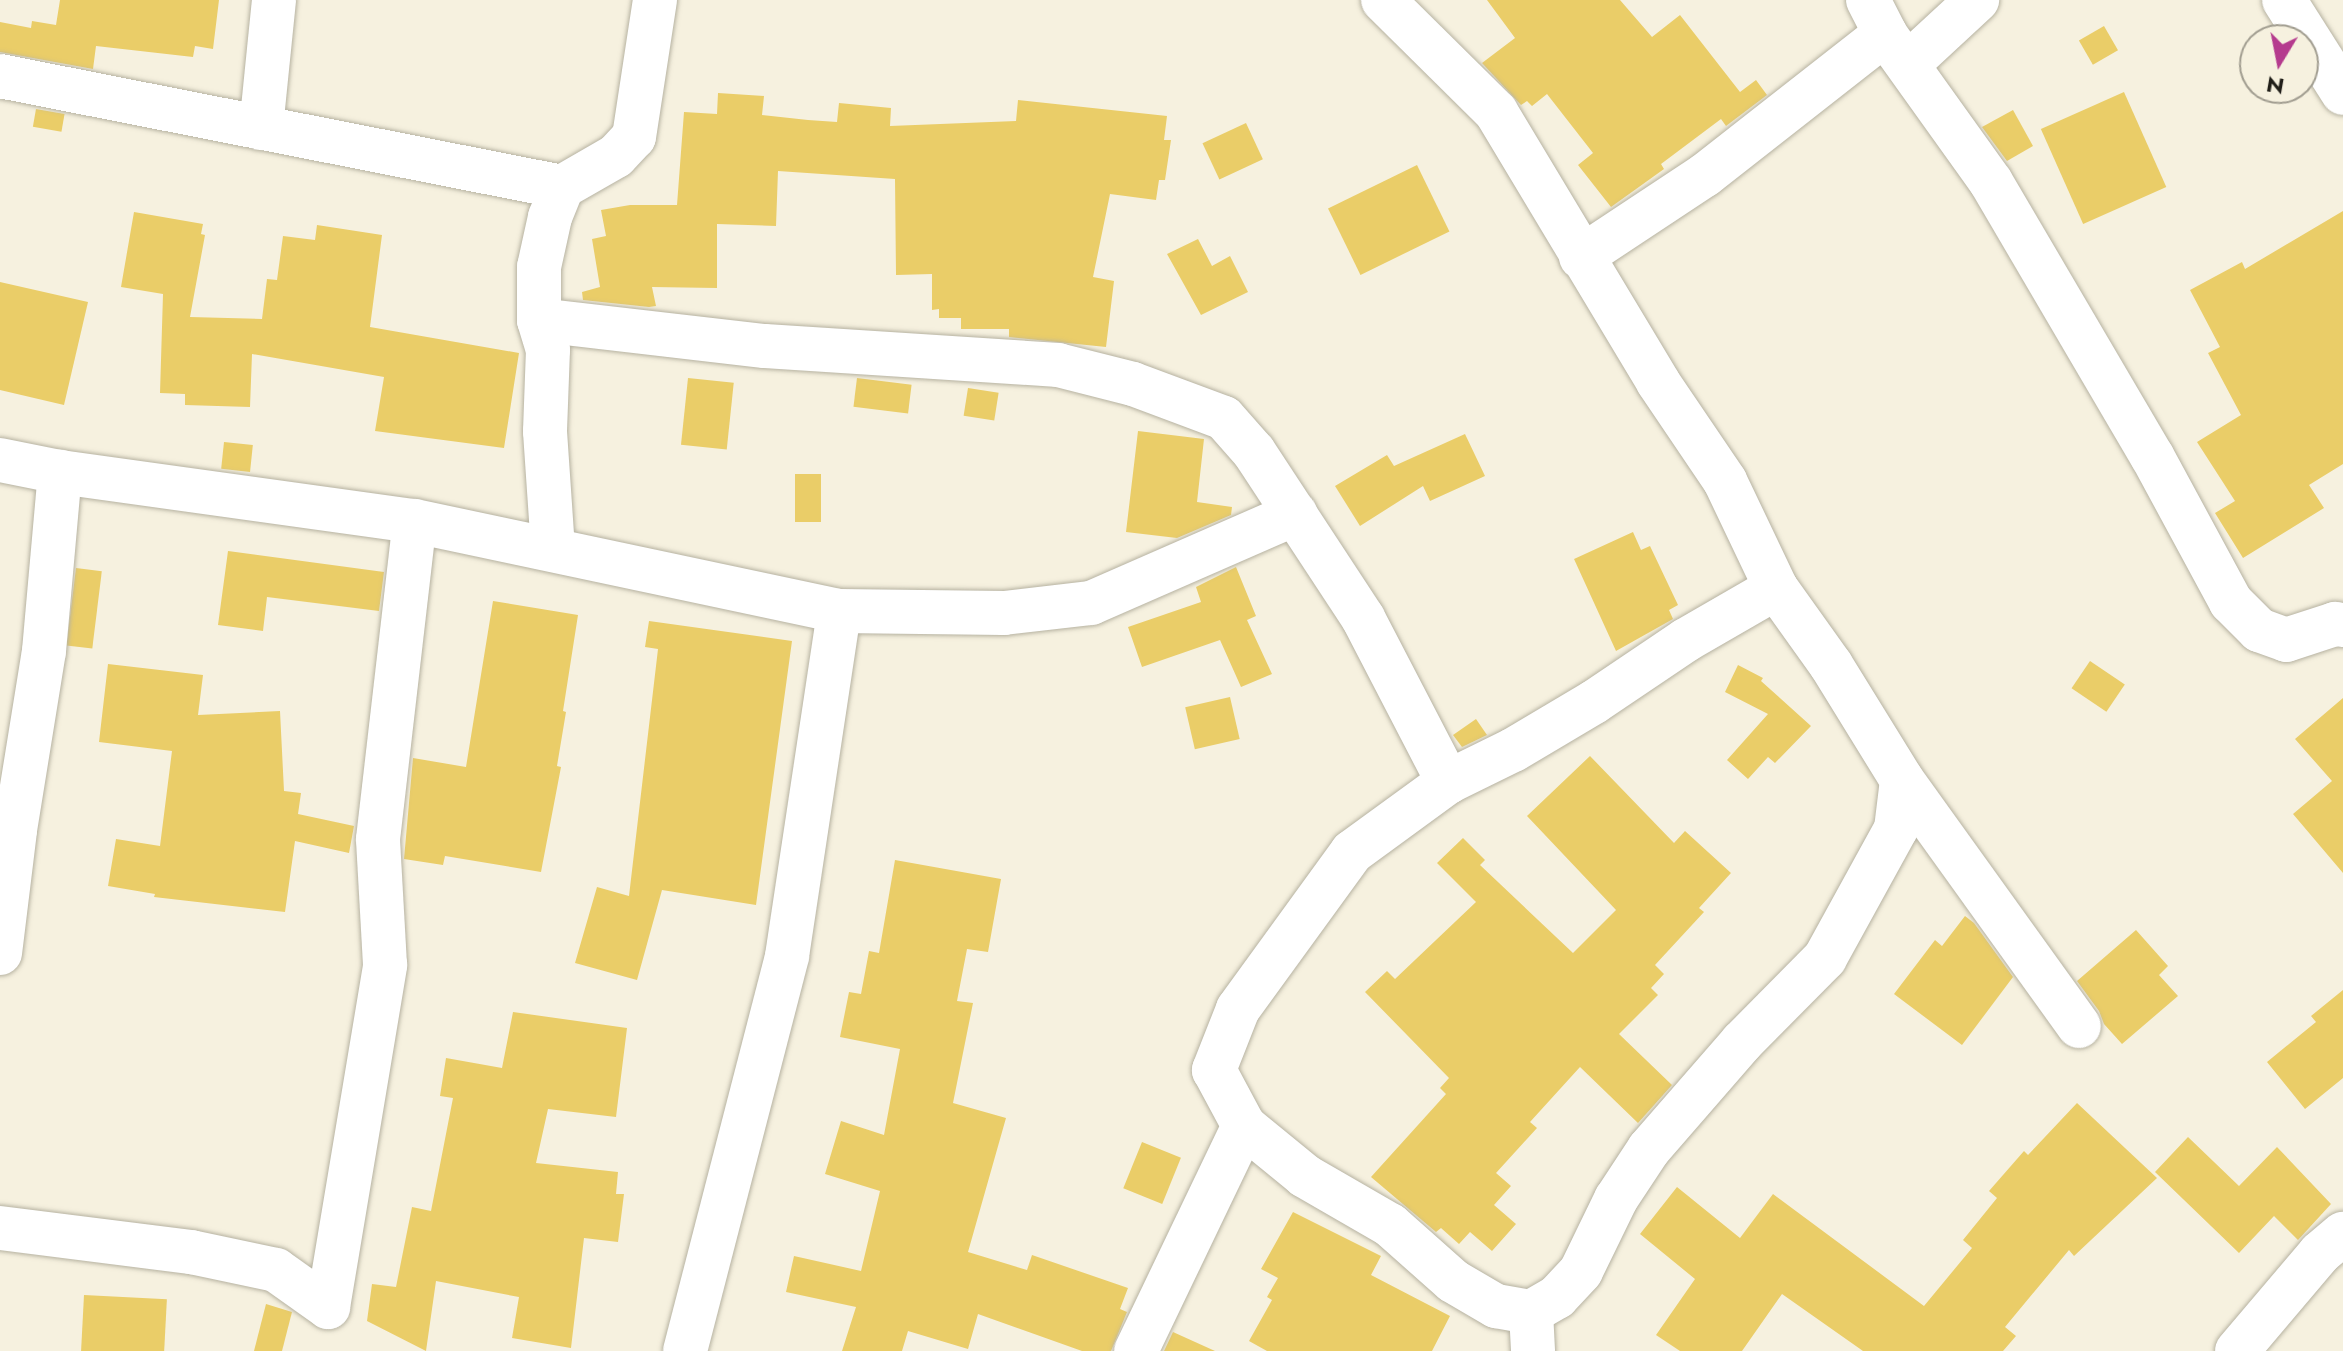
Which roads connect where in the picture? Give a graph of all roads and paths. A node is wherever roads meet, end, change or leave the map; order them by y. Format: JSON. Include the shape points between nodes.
{"nodes":[{"id":1,"x":274,"y":0,"type":"edge"},
{"id":2,"x":655,"y":0,"type":"edge"},
{"id":3,"x":1383,"y":0,"type":"edge"},
{"id":4,"x":1977,"y":0,"type":"edge"},
{"id":5,"x":2284,"y":0,"type":"edge"},
{"id":6,"x":1887,"y":32,"type":"edge"},
{"id":7,"x":0,"y":76,"type":"edge"},
{"id":8,"x":2343,"y":93,"type":"edge"},
{"id":9,"x":261,"y":128,"type":"junction"},
{"id":10,"x":562,"y":187,"type":"junction"},
{"id":11,"x":1581,"y":257,"type":"junction"},
{"id":12,"x":539,"y":320,"type":"junction"},
{"id":13,"x":0,"y":460,"type":"edge"},
{"id":14,"x":60,"y":472,"type":"junction"},
{"id":15,"x":1295,"y":514,"type":"junction"},
{"id":16,"x":415,"y":521,"type":"junction"},
{"id":17,"x":553,"y":549,"type":"junction"},
{"id":18,"x":1776,"y":588,"type":"junction"},
{"id":19,"x":839,"y":611,"type":"junction"},
{"id":20,"x":2343,"y":625,"type":"edge"},
{"id":21,"x":1902,"y":780,"type":"junction"},
{"id":22,"x":1448,"y":782,"type":"junction"},
{"id":23,"x":7,"y":830,"type":"edge"},
{"id":24,"x":0,"y":953,"type":"edge"},
{"id":25,"x":2079,"y":1026,"type":"dead end"},
{"id":26,"x":1244,"y":1126,"type":"junction"},
{"id":27,"x":0,"y":1228,"type":"edge"},
{"id":28,"x":2343,"y":1234,"type":"edge"},
{"id":29,"x":1532,"y":1331,"type":"edge"},
{"id":30,"x":685,"y":1351,"type":"edge"},
{"id":31,"x":1136,"y":1351,"type":"edge"},
{"id":32,"x":2237,"y":1351,"type":"edge"}],
"edges":[{"from":1,"to":9,"type":"street"},
{"from":2,"to":10,"type":"street","via":[[634,137],[616,156]]},
{"from":3,"to":11,"type":"street","via":[[1496,112]]},
{"from":4,"to":6,"type":"street"},
{"from":5,"to":8,"type":"street"},
{"from":6,"to":11,"type":"street","via":[[1705,175]]},
{"from":6,"to":20,"type":"street","via":[[1991,182],[2231,602],[2259,630],[2286,640]]},
{"from":7,"to":9,"type":"street"},
{"from":9,"to":10,"type":"street"},
{"from":10,"to":12,"type":"street","via":[[539,267]]},
{"from":11,"to":18,"type":"street","via":[[1725,481]]},
{"from":12,"to":15,"type":"street","via":[[765,346],[1058,365],[1088,372],[1224,418]]},
{"from":12,"to":17,"type":"street","via":[[548,350],[545,431]]},
{"from":13,"to":14,"type":"street"},
{"from":14,"to":16,"type":"street"},
{"from":14,"to":23,"type":"street","via":[[44,651]]},
{"from":15,"to":19,"type":"street","via":[[1091,603],[1004,613]]},
{"from":15,"to":22,"type":"street","via":[[1363,618]]},
{"from":16,"to":17,"type":"street"},
{"from":16,"to":27,"type":"street","via":[[378,839],[385,965],[328,1307],[276,1270],[191,1252]]},
{"from":17,"to":19,"type":"street"},
{"from":18,"to":21,"type":"street"},
{"from":18,"to":22,"type":"street","via":[[1513,750]]},
{"from":19,"to":30,"type":"street","via":[[787,956]]},
{"from":21,"to":25,"type":"street"},
{"from":21,"to":29,"type":"street","via":[[1896,829],[1825,958],[1742,1042],[1649,1149],[1616,1199],[1581,1271]]},
{"from":22,"to":26,"type":"street","via":[[1352,852],[1238,1009],[1214,1070]]},
{"from":23,"to":24,"type":"street"},
{"from":26,"to":29,"type":"street","via":[[1305,1176],[1390,1225],[1453,1281]]},
{"from":26,"to":31,"type":"street"},
{"from":28,"to":32,"type":"street","via":[[2320,1253]]}]}
